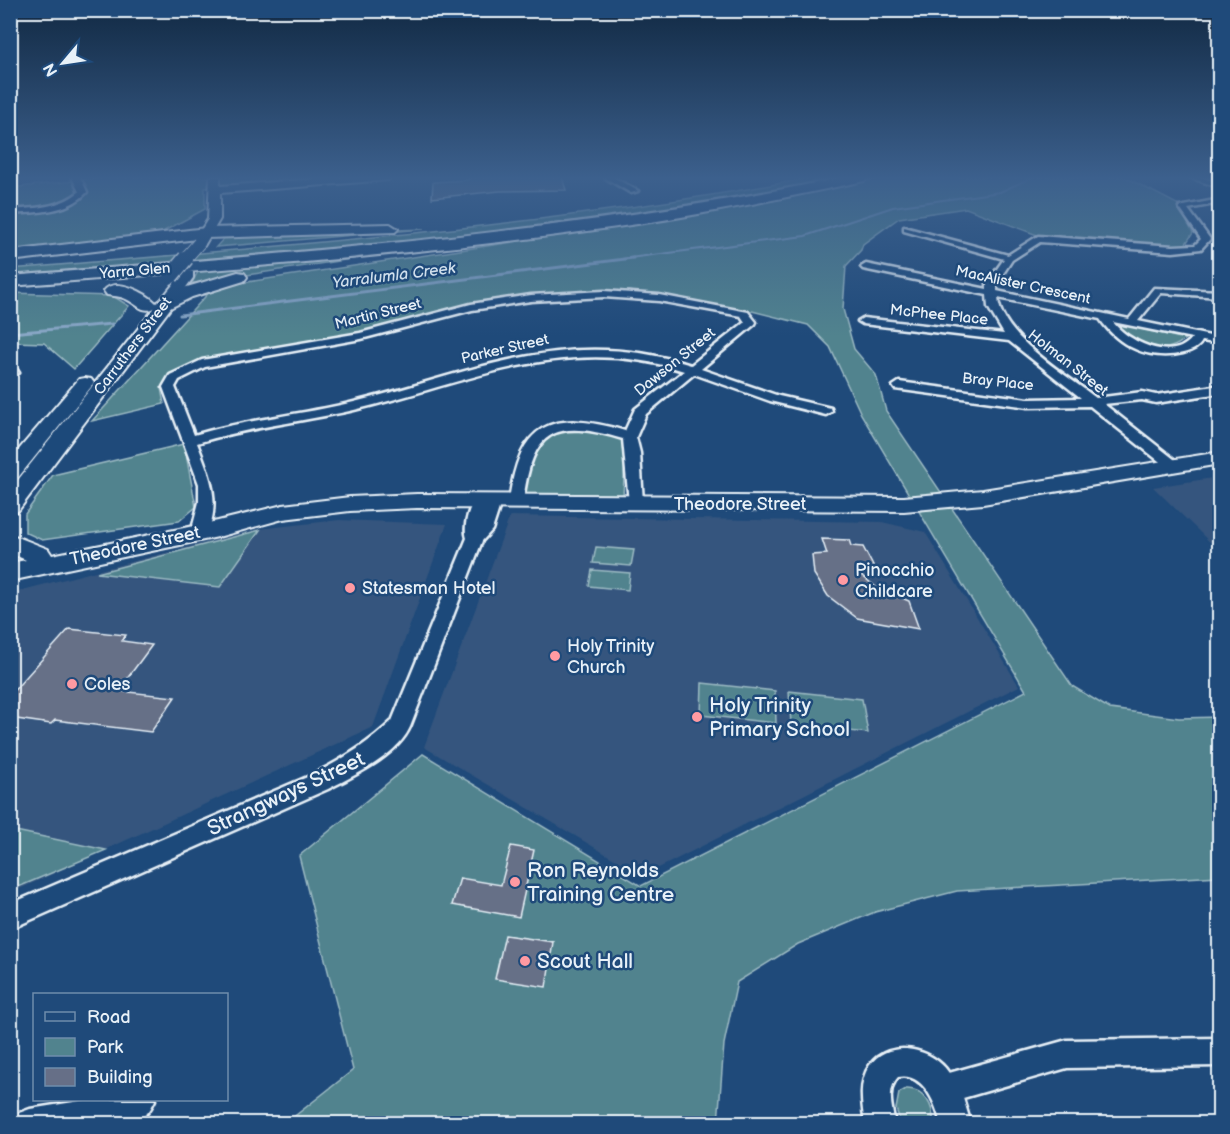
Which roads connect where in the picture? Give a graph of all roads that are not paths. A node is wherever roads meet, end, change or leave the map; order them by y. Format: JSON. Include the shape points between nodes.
{"nodes":[{"id":1,"x":179,"y":230,"type":"edge"},
{"id":2,"x":208,"y":230,"type":"edge"},
{"id":3,"x":252,"y":230,"type":"edge"},
{"id":4,"x":310,"y":230,"type":"edge"},
{"id":5,"x":424,"y":230,"type":"edge"},
{"id":6,"x":550,"y":230,"type":"edge"},
{"id":7,"x":910,"y":230,"type":"edge"},
{"id":8,"x":1199,"y":230,"type":"edge"},
{"id":9,"x":535,"y":232,"type":"junction"},
{"id":10,"x":10,"y":256,"type":"edge"},
{"id":11,"x":1010,"y":258,"type":"junction"},
{"id":12,"x":10,"y":267,"type":"edge"},
{"id":13,"x":866,"y":267,"type":"dead end"},
{"id":14,"x":238,"y":278,"type":"junction"},
{"id":15,"x":10,"y":281,"type":"edge"},
{"id":16,"x":175,"y":281,"type":"junction"},
{"id":17,"x":10,"y":290,"type":"edge"},
{"id":18,"x":113,"y":291,"type":"junction"},
{"id":19,"x":992,"y":293,"type":"junction"},
{"id":20,"x":1220,"y":294,"type":"edge"},
{"id":21,"x":156,"y":305,"type":"junction"},
{"id":22,"x":1104,"y":317,"type":"junction"},
{"id":23,"x":863,"y":321,"type":"dead end"},
{"id":24,"x":751,"y":322,"type":"joint"},
{"id":25,"x":1131,"y":323,"type":"junction"},
{"id":26,"x":1198,"y":337,"type":"junction"},
{"id":27,"x":1012,"y":338,"type":"junction"},
{"id":28,"x":1220,"y":341,"type":"edge"},
{"id":29,"x":692,"y":368,"type":"junction"},
{"id":30,"x":898,"y":386,"type":"dead end"},
{"id":31,"x":1220,"y":389,"type":"edge"},
{"id":32,"x":1094,"y":402,"type":"junction"},
{"id":33,"x":826,"y":411,"type":"dead end"},
{"id":34,"x":629,"y":437,"type":"junction"},
{"id":35,"x":189,"y":441,"type":"junction"},
{"id":36,"x":1220,"y":458,"type":"edge"},
{"id":37,"x":1174,"y":466,"type":"junction"},
{"id":38,"x":10,"y":474,"type":"edge"},
{"id":39,"x":36,"y":474,"type":"junction"},
{"id":40,"x":10,"y":480,"type":"edge"},
{"id":41,"x":487,"y":502,"type":"junction"},
{"id":42,"x":516,"y":502,"type":"junction"},
{"id":43,"x":636,"y":503,"type":"junction"},
{"id":44,"x":10,"y":506,"type":"edge"},
{"id":45,"x":200,"y":528,"type":"junction"},
{"id":46,"x":10,"y":542,"type":"edge"},
{"id":47,"x":40,"y":555,"type":"junction"},
{"id":48,"x":10,"y":560,"type":"edge"},
{"id":49,"x":10,"y":572,"type":"edge"},
{"id":50,"x":10,"y":917,"type":"edge"},
{"id":51,"x":1220,"y":1052,"type":"edge"},
{"id":52,"x":945,"y":1089,"type":"junction"},
{"id":53,"x":139,"y":1101,"type":"edge"},
{"id":54,"x":30,"y":1124,"type":"edge"},
{"id":55,"x":880,"y":1124,"type":"edge"},
{"id":56,"x":956,"y":1124,"type":"edge"}],
"edges":[{"from":1,"to":10,"type":"highway","via":[[164,237]]},
{"from":2,"to":16,"type":"main road","name":"Carruthers Street","bridge":true},
{"from":3,"to":4,"type":"highway"},
{"from":5,"to":12,"type":"highway","name":"Yarra Glen"},
{"from":6,"to":9,"type":"highway","name":"Yarra Glen"},
{"from":7,"to":11,"type":"street"},
{"from":8,"to":11,"type":"street","via":[[1206,239],[1198,247],[1173,249],[1044,238]]},
{"from":9,"to":14,"type":"highway"},
{"from":9,"to":15,"type":"highway","name":"Yarra Glen","via":[[390,249]]},
{"from":11,"to":19,"type":"street","via":[[995,274]]},
{"from":13,"to":19,"type":"street","name":"MacAlister Crescent"},
{"from":14,"to":16,"type":"highway"},
{"from":14,"to":21,"type":"highway"},
{"from":16,"to":18,"type":"highway"},
{"from":16,"to":21,"type":"main road","name":"Carruthers Street"},
{"from":17,"to":18,"type":"highway"},
{"from":18,"to":21,"type":"highway","via":[[129,293]]},
{"from":19,"to":22,"type":"street","name":"MacAlister Crescent"},
{"from":19,"to":27,"type":"street","name":"Holman Street","via":[[993,307]]},
{"from":20,"to":25,"type":"street","via":[[1158,290]]},
{"from":21,"to":38,"type":"main road","name":"Carruthers Street"},
{"from":21,"to":39,"type":"main road","name":"Carruthers Street"},
{"from":22,"to":25,"type":"street","name":"MacAlister Crescent"},
{"from":22,"to":26,"type":"street","name":"MacAlister Crescent","via":[[1113,332],[1126,341],[1158,352],[1184,351]]},
{"from":23,"to":27,"type":"street","name":"McPhee Place"},
{"from":24,"to":29,"type":"street","name":"Dawson Street"},
{"from":24,"to":35,"type":"street","name":"Martin Street","via":[[744,314],[680,301],[604,294],[562,296],[471,307],[362,336],[226,358],[186,369],[169,387]]},
{"from":25,"to":26,"type":"street","name":"MacAlister Crescent"},
{"from":26,"to":28,"type":"street","name":"MacAlister Crescent"},
{"from":27,"to":32,"type":"street","name":"Holman Street"},
{"from":29,"to":33,"type":"street","name":"Parker Street","via":[[788,404]]},
{"from":29,"to":34,"type":"street","name":"Dawson Street","via":[[640,412]]},
{"from":29,"to":35,"type":"street","name":"Parker Street","via":[[619,353],[539,356],[353,407],[255,423]]},
{"from":30,"to":32,"type":"street","name":"Bray Place","via":[[1028,403]]},
{"from":31,"to":32,"type":"street","name":"Bray Place","via":[[1156,399],[1142,396]]},
{"from":32,"to":37,"type":"street","name":"Holman Street"},
{"from":34,"to":42,"type":"street","via":[[582,426],[556,430],[534,441],[526,453]]},
{"from":34,"to":43,"type":"street"},
{"from":35,"to":45,"type":"street","name":"Martin Street","via":[[206,484]]},
{"from":36,"to":37,"type":"main road","name":"Theodore Street"},
{"from":37,"to":43,"type":"main road","name":"Theodore Street","via":[[928,503]]},
{"from":39,"to":40,"type":"street"},
{"from":39,"to":44,"type":"main road","name":"Carruthers Street"},
{"from":41,"to":42,"type":"main road","name":"Theodore Street"},
{"from":41,"to":45,"type":"main road","name":"Theodore Street","via":[[350,504]]},
{"from":41,"to":50,"type":"street","name":"Strangways Street","via":[[484,530],[475,538],[400,727],[382,747],[320,782]]},
{"from":42,"to":43,"type":"main road","name":"Theodore Street"},
{"from":45,"to":47,"type":"main road","name":"Theodore Street"},
{"from":45,"to":49,"type":"main road","name":"Theodore Street"},
{"from":46,"to":47,"type":"main road"},
{"from":47,"to":48,"type":"main road","name":"Theodore Street"},
{"from":51,"to":52,"type":"street","via":[[1067,1054]]},
{"from":52,"to":55,"type":"street","via":[[920,1065],[898,1061],[885,1067],[877,1078],[875,1104]]},
{"from":52,"to":56,"type":"street"},
{"from":53,"to":54,"type":"street","via":[[133,1106]]}]}
